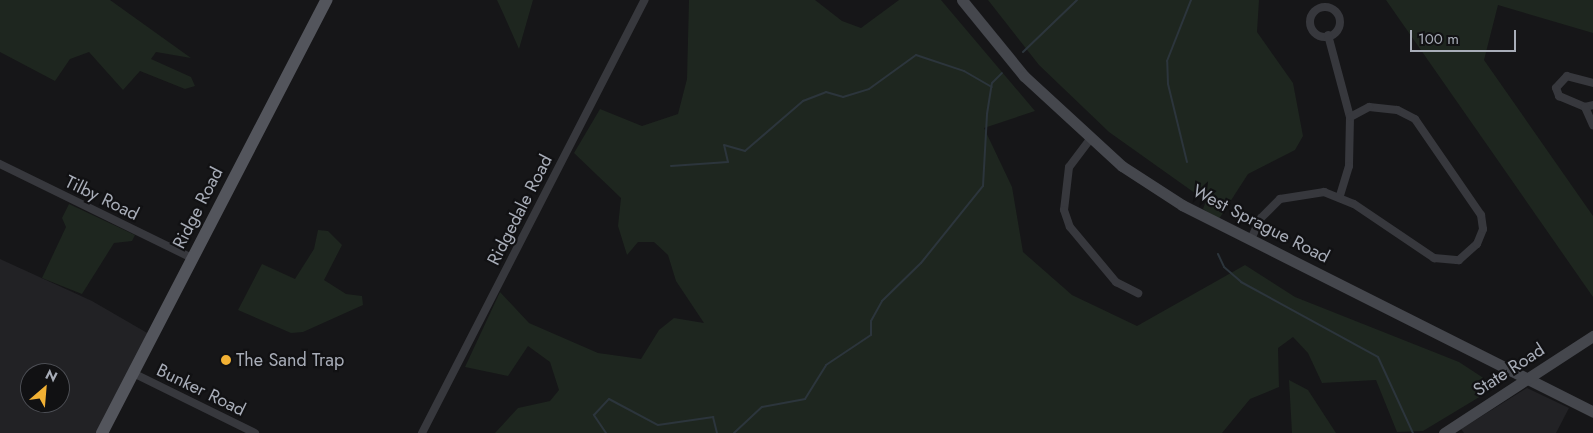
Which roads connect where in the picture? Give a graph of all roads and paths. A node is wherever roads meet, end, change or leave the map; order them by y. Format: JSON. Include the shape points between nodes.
{"nodes":[{"id":1,"x":326,"y":0,"type":"edge"},
{"id":2,"x":645,"y":0,"type":"edge"},
{"id":3,"x":962,"y":0,"type":"edge"},
{"id":4,"x":1328,"y":35,"type":"junction"},
{"id":5,"x":1593,"y":83,"type":"edge"},
{"id":6,"x":1589,"y":106,"type":"edge"},
{"id":7,"x":1350,"y":117,"type":"junction"},
{"id":8,"x":1593,"y":125,"type":"edge"},
{"id":9,"x":1091,"y":138,"type":"junction"},
{"id":10,"x":0,"y":164,"type":"edge"},
{"id":11,"x":1340,"y":196,"type":"junction"},
{"id":12,"x":1250,"y":239,"type":"junction"},
{"id":13,"x":192,"y":258,"type":"junction"},
{"id":14,"x":1138,"y":293,"type":"dead end"},
{"id":15,"x":1593,"y":336,"type":"edge"},
{"id":16,"x":133,"y":373,"type":"junction"},
{"id":17,"x":1529,"y":379,"type":"junction"},
{"id":18,"x":1593,"y":412,"type":"edge"},
{"id":19,"x":102,"y":433,"type":"edge"},
{"id":20,"x":255,"y":433,"type":"edge"},
{"id":21,"x":422,"y":433,"type":"edge"},
{"id":22,"x":1444,"y":433,"type":"edge"}],
"edges":[{"from":1,"to":13,"type":"main road","name":"Ridge Road"},
{"from":2,"to":21,"type":"street","name":"Ridgedale Road"},
{"from":3,"to":9,"type":"street","name":"West Sprague Road","via":[[1024,76]]},
{"from":4,"to":4,"type":"street","via":[[1342,24],[1342,16],[1331,9],[1316,12],[1307,21],[1312,32]]},
{"from":4,"to":7,"type":"street"},
{"from":5,"to":6,"type":"street","via":[[1568,76],[1556,88],[1559,96]]},
{"from":6,"to":8,"type":"street"},
{"from":7,"to":11,"type":"street","via":[[1350,166]]},
{"from":7,"to":11,"type":"street","via":[[1370,107],[1397,110],[1415,119],[1481,215],[1483,228],[1477,244],[1459,260],[1434,258]]},
{"from":9,"to":12,"type":"street","name":"West Sprague Road","via":[[1122,166],[1182,205]]},
{"from":9,"to":14,"type":"street","via":[[1069,167],[1064,210],[1070,227],[1116,282]]},
{"from":10,"to":13,"type":"street","name":"Tilby Road"},
{"from":11,"to":12,"type":"street","via":[[1305,191],[1280,199]]},
{"from":12,"to":17,"type":"street","name":"West Sprague Road"},
{"from":13,"to":16,"type":"main road","name":"Ridge Road"},
{"from":15,"to":17,"type":"street","name":"State Road"},
{"from":16,"to":19,"type":"main road","name":"Ridge Road"},
{"from":16,"to":20,"type":"street","name":"Bunker Road"},
{"from":17,"to":18,"type":"street","name":"West Sprague Road"},
{"from":17,"to":22,"type":"street","name":"State Road"}]}
